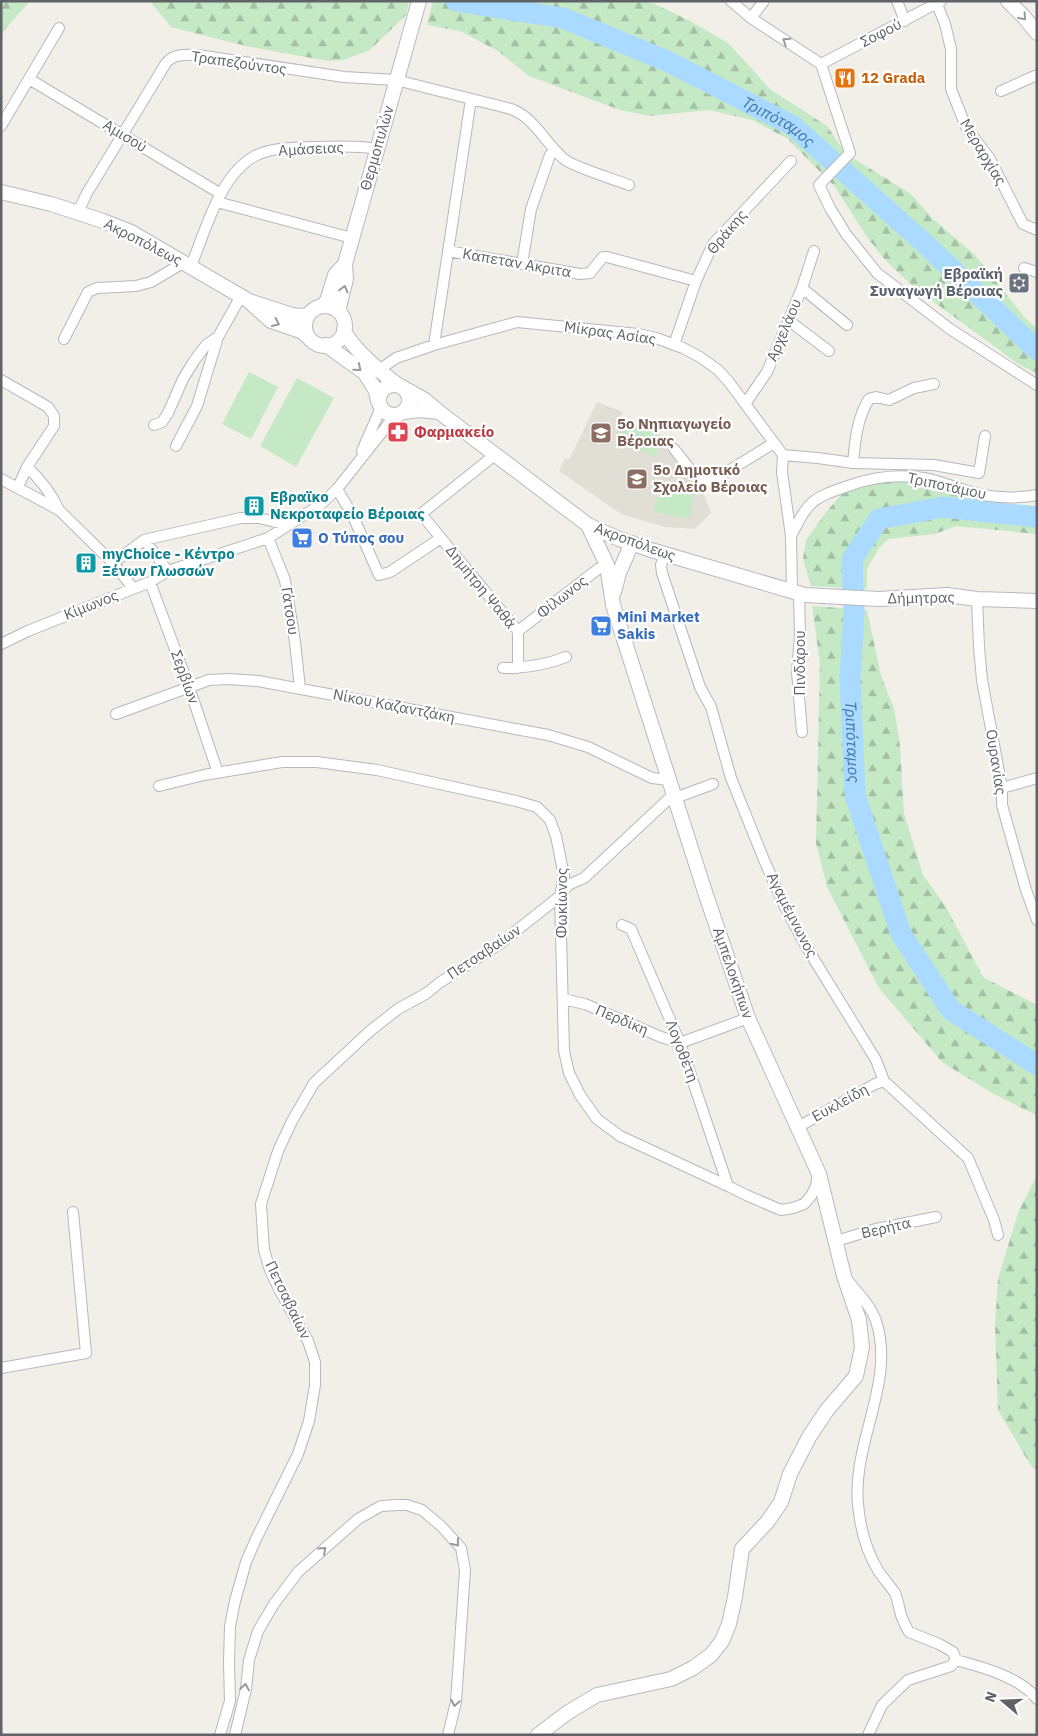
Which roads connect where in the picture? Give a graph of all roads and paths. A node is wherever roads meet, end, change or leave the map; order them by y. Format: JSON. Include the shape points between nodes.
{"nodes":[{"id":1,"x":419,"y":1,"type":"edge"},
{"id":2,"x":731,"y":1,"type":"edge"},
{"id":3,"x":764,"y":1,"type":"edge"},
{"id":4,"x":896,"y":1,"type":"edge"},
{"id":5,"x":1008,"y":1,"type":"edge"},
{"id":6,"x":939,"y":3,"type":"edge"},
{"id":7,"x":751,"y":18,"type":"junction"},
{"id":8,"x":905,"y":21,"type":"junction"},
{"id":9,"x":58,"y":28,"type":"dead end"},
{"id":10,"x":1037,"y":33,"type":"edge"},
{"id":11,"x":821,"y":64,"type":"junction"},
{"id":12,"x":1037,"y":75,"type":"edge"},
{"id":13,"x":28,"y":79,"type":"junction"},
{"id":14,"x":396,"y":80,"type":"junction"},
{"id":15,"x":1001,"y":91,"type":"dead end"},
{"id":16,"x":471,"y":99,"type":"junction"},
{"id":17,"x":1,"y":126,"type":"edge"},
{"id":18,"x":124,"y":135,"type":"junction"},
{"id":19,"x":377,"y":149,"type":"junction"},
{"id":20,"x":555,"y":150,"type":"junction"},
{"id":21,"x":792,"y":161,"type":"dead end"},
{"id":22,"x":629,"y":185,"type":"dead end"},
{"id":23,"x":1,"y":192,"type":"edge"},
{"id":24,"x":219,"y":198,"type":"junction"},
{"id":25,"x":78,"y":212,"type":"junction"},
{"id":26,"x":1037,"y":230,"type":"edge"},
{"id":27,"x":352,"y":238,"type":"junction"},
{"id":28,"x":448,"y":251,"type":"junction"},
{"id":29,"x":814,"y":251,"type":"dead end"},
{"id":30,"x":187,"y":264,"type":"junction"},
{"id":31,"x":345,"y":264,"type":"junction"},
{"id":32,"x":522,"y":264,"type":"junction"},
{"id":33,"x":1024,"y":268,"type":"dead end"},
{"id":34,"x":1037,"y":272,"type":"edge"},
{"id":35,"x":696,"y":281,"type":"junction"},
{"id":36,"x":802,"y":288,"type":"junction"},
{"id":37,"x":245,"y":299,"type":"junction"},
{"id":38,"x":322,"y":306,"type":"junction"},
{"id":39,"x":340,"y":313,"type":"junction"},
{"id":40,"x":308,"y":315,"type":"junction"},
{"id":41,"x":788,"y":320,"type":"junction"},
{"id":42,"x":847,"y":325,"type":"dead end"},
{"id":43,"x":344,"y":329,"type":"junction"},
{"id":44,"x":218,"y":337,"type":"junction"},
{"id":45,"x":308,"y":337,"type":"junction"},
{"id":46,"x":64,"y":339,"type":"dead end"},
{"id":47,"x":326,"y":345,"type":"junction"},
{"id":48,"x":434,"y":345,"type":"junction"},
{"id":49,"x":674,"y":345,"type":"junction"},
{"id":50,"x":828,"y":351,"type":"dead end"},
{"id":51,"x":379,"y":370,"type":"junction"},
{"id":52,"x":1,"y":380,"type":"edge"},
{"id":53,"x":934,"y":384,"type":"dead end"},
{"id":54,"x":400,"y":386,"type":"junction"},
{"id":55,"x":1037,"y":386,"type":"edge"},
{"id":56,"x":379,"y":403,"type":"junction"},
{"id":57,"x":745,"y":404,"type":"junction"},
{"id":58,"x":439,"y":412,"type":"junction"},
{"id":59,"x":402,"y":413,"type":"junction"},
{"id":60,"x":154,"y":425,"type":"dead end"},
{"id":61,"x":985,"y":436,"type":"dead end"},
{"id":62,"x":774,"y":443,"type":"junction"},
{"id":63,"x":176,"y":446,"type":"dead end"},
{"id":64,"x":674,"y":449,"type":"dead end"},
{"id":65,"x":496,"y":454,"type":"junction"},
{"id":66,"x":783,"y":455,"type":"junction"},
{"id":67,"x":356,"y":463,"type":"junction"},
{"id":68,"x":853,"y":463,"type":"junction"},
{"id":69,"x":27,"y":467,"type":"junction"},
{"id":70,"x":1,"y":479,"type":"edge"},
{"id":71,"x":18,"y":487,"type":"junction"},
{"id":72,"x":337,"y":489,"type":"junction"},
{"id":73,"x":1037,"y":495,"type":"edge"},
{"id":74,"x":59,"y":510,"type":"junction"},
{"id":75,"x":288,"y":525,"type":"junction"},
{"id":76,"x":588,"y":525,"type":"junction"},
{"id":77,"x":791,"y":536,"type":"junction"},
{"id":78,"x":268,"y":538,"type":"junction"},
{"id":79,"x":441,"y":538,"type":"junction"},
{"id":80,"x":144,"y":540,"type":"junction"},
{"id":81,"x":625,"y":541,"type":"junction"},
{"id":82,"x":658,"y":552,"type":"junction"},
{"id":83,"x":625,"y":558,"type":"junction"},
{"id":84,"x":114,"y":563,"type":"junction"},
{"id":85,"x":607,"y":565,"type":"junction"},
{"id":86,"x":168,"y":571,"type":"junction"},
{"id":87,"x":150,"y":582,"type":"junction"},
{"id":88,"x":133,"y":588,"type":"junction"},
{"id":89,"x":799,"y":593,"type":"junction"},
{"id":90,"x":977,"y":599,"type":"junction"},
{"id":91,"x":1037,"y":601,"type":"edge"},
{"id":92,"x":613,"y":603,"type":"junction"},
{"id":93,"x":518,"y":631,"type":"junction"},
{"id":94,"x":1,"y":643,"type":"edge"},
{"id":95,"x":566,"y":657,"type":"dead end"},
{"id":96,"x":504,"y":668,"type":"dead end"},
{"id":97,"x":518,"y":668,"type":"junction"},
{"id":98,"x":189,"y":687,"type":"junction"},
{"id":99,"x":300,"y":688,"type":"junction"},
{"id":100,"x":116,"y":714,"type":"dead end"},
{"id":101,"x":802,"y":732,"type":"dead end"},
{"id":102,"x":218,"y":773,"type":"junction"},
{"id":103,"x":1037,"y":778,"type":"edge"},
{"id":104,"x":669,"y":780,"type":"junction"},
{"id":105,"x":713,"y":784,"type":"dead end"},
{"id":106,"x":159,"y":786,"type":"dead end"},
{"id":107,"x":1002,"y":788,"type":"junction"},
{"id":108,"x":674,"y":796,"type":"junction"},
{"id":109,"x":560,"y":896,"type":"junction"},
{"id":110,"x":1037,"y":920,"type":"edge"},
{"id":111,"x":622,"y":925,"type":"dead end"},
{"id":112,"x":563,"y":999,"type":"junction"},
{"id":113,"x":748,"y":1018,"type":"junction"},
{"id":114,"x":680,"y":1043,"type":"junction"},
{"id":115,"x":884,"y":1081,"type":"junction"},
{"id":116,"x":798,"y":1127,"type":"junction"},
{"id":117,"x":819,"y":1174,"type":"junction"},
{"id":118,"x":728,"y":1186,"type":"junction"},
{"id":119,"x":73,"y":1212,"type":"dead end"},
{"id":120,"x":936,"y":1217,"type":"dead end"},
{"id":121,"x":998,"y":1235,"type":"dead end"},
{"id":122,"x":836,"y":1241,"type":"junction"},
{"id":123,"x":844,"y":1276,"type":"junction"},
{"id":124,"x":1,"y":1368,"type":"edge"},
{"id":125,"x":956,"y":1660,"type":"junction"},
{"id":126,"x":1037,"y":1699,"type":"edge"},
{"id":127,"x":220,"y":1735,"type":"edge"},
{"id":128,"x":235,"y":1735,"type":"edge"},
{"id":129,"x":448,"y":1735,"type":"edge"},
{"id":130,"x":538,"y":1735,"type":"edge"},
{"id":131,"x":868,"y":1735,"type":"edge"}],
"edges":[{"from":1,"to":14,"type":"street","name":"Θερμοπυλών"},
{"from":2,"to":7,"type":"street"},
{"from":3,"to":7,"type":"street"},
{"from":4,"to":8,"type":"street"},
{"from":5,"to":10,"type":"street","one_way":true},
{"from":6,"to":8,"type":"street","name":"Σοφού"},
{"from":6,"to":26,"type":"street","name":"Μεραρχίας","via":[[951,49],[951,89],[966,127],[990,159],[1023,224]]},
{"from":11,"to":7,"type":"street","one_way":true},
{"from":8,"to":11,"type":"street","name":"Σοφού"},
{"from":9,"to":13,"type":"street"},
{"from":11,"to":55,"type":"street","via":[[850,153],[819,185],[846,234],[877,273],[950,329]]},
{"from":12,"to":15,"type":"street"},
{"from":13,"to":17,"type":"street"},
{"from":13,"to":18,"type":"street","name":"Αμισού"},
{"from":14,"to":16,"type":"street"},
{"from":14,"to":18,"type":"street","name":"Τραπεζούντος","via":[[344,77],[198,55],[175,56],[162,70]]},
{"from":14,"to":19,"type":"street","name":"Θερμοπυλών"},
{"from":16,"to":20,"type":"street","via":[[517,111]]},
{"from":16,"to":28,"type":"street"},
{"from":18,"to":24,"type":"street","name":"Αμισού"},
{"from":18,"to":25,"type":"street","name":"Τραπεζούντος"},
{"from":19,"to":24,"type":"street","name":"Αμάσειας","via":[[351,146],[272,150],[255,156],[239,168]]},
{"from":19,"to":27,"type":"street","name":"Θερμοπυλών"},
{"from":20,"to":22,"type":"street","via":[[565,161]]},
{"from":20,"to":32,"type":"street","via":[[550,155],[531,209]]},
{"from":21,"to":35,"type":"street","name":"Θράκης","via":[[713,244]]},
{"from":23,"to":25,"type":"street","name":"Ακροπόλεως"},
{"from":24,"to":27,"type":"street","name":"Αμισού"},
{"from":24,"to":30,"type":"street","name":"Αμάσειας"},
{"from":25,"to":30,"type":"street","name":"Ακροπόλεως","via":[[131,232]]},
{"from":27,"to":31,"type":"street","name":"Θερμοπυλών"},
{"from":28,"to":32,"type":"street","name":"Καπεταν Ακριτα"},
{"from":28,"to":48,"type":"street"},
{"from":29,"to":36,"type":"street","name":"Αρχελάου"},
{"from":30,"to":37,"type":"street","name":"Ακροπόλεως"},
{"from":30,"to":46,"type":"street","via":[[151,282],[97,288],[88,292]]},
{"from":31,"to":38,"type":"street","name":"Θερμοπυλών","via":[[337,272],[327,301]]},
{"from":39,"to":31,"type":"street","name":"Θερμοπυλών","one_way":true},
{"from":32,"to":35,"type":"street","name":"Καπεταν Ακριτα","via":[[585,274],[607,257]]},
{"from":33,"to":34,"type":"street"},
{"from":35,"to":49,"type":"street","name":"Θράκης"},
{"from":36,"to":41,"type":"street","name":"Αρχελάου"},
{"from":36,"to":42,"type":"street"},
{"from":37,"to":40,"type":"street","name":"Ακροπόλεως","via":[[292,315]]},
{"from":37,"to":44,"type":"street"},
{"from":37,"to":45,"type":"street","name":"Ακροπόλεως","one_way":true,"via":[[271,321],[303,332]]},
{"from":38,"to":39,"type":"street","via":[[332,307]]},
{"from":38,"to":40,"type":"street"},
{"from":39,"to":43,"type":"street"},
{"from":40,"to":45,"type":"street","via":[[305,326]]},
{"from":41,"to":50,"type":"street"},
{"from":41,"to":57,"type":"street","name":"Αρχελάου","via":[[767,372]]},
{"from":43,"to":47,"type":"street","via":[[338,340]]},
{"from":43,"to":51,"type":"street","name":"Ακροπόλεως"},
{"from":44,"to":60,"type":"street","via":[[206,345],[194,361],[168,413],[162,422]]},
{"from":44,"to":63,"type":"street","via":[[197,406]]},
{"from":45,"to":47,"type":"street"},
{"from":47,"to":56,"type":"street","one_way":true,"via":[[365,374],[376,391]]},
{"from":48,"to":49,"type":"street","name":"Μίκρας Ασίας","via":[[505,324],[524,322],[638,334]]},
{"from":48,"to":51,"type":"street","name":"Μίκρας Ασίας","via":[[396,358]]},
{"from":49,"to":57,"type":"street","name":"Μίκρας Ασίας","via":[[718,370]]},
{"from":51,"to":54,"type":"street","name":"Ακροπόλεως"},
{"from":52,"to":69,"type":"street","via":[[48,407],[54,416],[54,426]]},
{"from":53,"to":68,"type":"street","via":[[914,388],[889,400],[869,399],[856,434]]},
{"from":54,"to":56,"type":"street","via":[[393,384],[384,388],[378,396]]},
{"from":54,"to":58,"type":"street","name":"Ακροπόλεως"},
{"from":54,"to":59,"type":"street","via":[[409,400]]},
{"from":56,"to":59,"type":"street","via":[[386,413]]},
{"from":56,"to":67,"type":"street","name":"Κίμωνος","via":[[378,416]]},
{"from":57,"to":62,"type":"street","name":"Μίκρας Ασίας"},
{"from":58,"to":59,"type":"street","via":[[420,410]]},
{"from":58,"to":65,"type":"street","name":"Ακροπόλεως"},
{"from":59,"to":67,"type":"street","name":"Κίμωνος","via":[[390,422]]},
{"from":61,"to":68,"type":"street","name":"Τριποτάμου","via":[[979,473],[934,465]]},
{"from":62,"to":64,"type":"street","via":[[708,482],[698,477]]},
{"from":62,"to":66,"type":"street","name":"Μίκρας Ασίας"},
{"from":65,"to":76,"type":"street","name":"Ακροπόλεως"},
{"from":65,"to":79,"type":"street","name":"Δημήτρη Ψαθά","via":[[421,514]]},
{"from":66,"to":68,"type":"street","name":"Τριποτάμου"},
{"from":66,"to":77,"type":"street","via":[[782,472]]},
{"from":67,"to":72,"type":"street","name":"Κίμωνος"},
{"from":69,"to":71,"type":"street"},
{"from":69,"to":74,"type":"street","via":[[40,479]]},
{"from":70,"to":71,"type":"street"},
{"from":71,"to":74,"type":"street"},
{"from":72,"to":75,"type":"street","name":"Κίμωνος","via":[[320,505]]},
{"from":72,"to":79,"type":"street","via":[[352,514],[379,575],[390,572]]},
{"from":73,"to":77,"type":"street","name":"Τριποτάμου","via":[[984,496],[925,478],[878,478],[817,498],[804,511]]},
{"from":74,"to":84,"type":"street"},
{"from":75,"to":78,"type":"street","name":"Κίμωνος"},
{"from":75,"to":80,"type":"street","via":[[259,518],[241,518]]},
{"from":76,"to":81,"type":"street","name":"Ακροπόλεως"},
{"from":76,"to":85,"type":"street","name":"Αμπελοκήπων"},
{"from":77,"to":89,"type":"street"},
{"from":78,"to":86,"type":"street","name":"Κίμωνος"},
{"from":78,"to":99,"type":"street","name":"Γάτσου","via":[[285,580]]},
{"from":79,"to":93,"type":"street","name":"Δημήτρη Ψαθά"},
{"from":80,"to":84,"type":"street"},
{"from":80,"to":86,"type":"street"},
{"from":81,"to":82,"type":"street","name":"Ακροπόλεως"},
{"from":81,"to":83,"type":"street"},
{"from":81,"to":85,"type":"street","via":[[611,552]]},
{"from":82,"to":83,"type":"street","via":[[635,552]]},
{"from":82,"to":89,"type":"street","name":"Ακροπόλεως"},
{"from":82,"to":115,"type":"street","name":"Αγαμέμνωνος","via":[[663,577],[701,689],[711,707],[731,778],[764,860],[789,915],[876,1060]]},
{"from":83,"to":92,"type":"street","via":[[616,580]]},
{"from":84,"to":88,"type":"street"},
{"from":85,"to":92,"type":"street","name":"Αμπελοκήπων"},
{"from":85,"to":93,"type":"street","name":"Φίλωνος"},
{"from":86,"to":87,"type":"street","name":"Κίμωνος"},
{"from":87,"to":88,"type":"street","name":"Κίμωνος"},
{"from":87,"to":98,"type":"street","name":"Σερβίων"},
{"from":88,"to":94,"type":"street","name":"Κίμωνος"},
{"from":89,"to":90,"type":"street","name":"Δήμητρας","via":[[879,599],[947,595]]},
{"from":89,"to":101,"type":"street","name":"Πινδάρου","via":[[797,672]]},
{"from":90,"to":91,"type":"street","name":"Δήμητρας"},
{"from":90,"to":107,"type":"street","name":"Ουρανίας","via":[[982,680]]},
{"from":92,"to":104,"type":"street","name":"Αμπελοκήπων"},
{"from":93,"to":97,"type":"street","name":"Δημήτρη Ψαθά"},
{"from":95,"to":97,"type":"street","via":[[549,664]]},
{"from":96,"to":97,"type":"street"},
{"from":98,"to":99,"type":"street","name":"Νίκου Καζαντζάκη","via":[[209,680],[228,679]]},
{"from":98,"to":100,"type":"street","name":"Νίκου Καζαντζάκη"},
{"from":98,"to":102,"type":"street","name":"Σερβίων"},
{"from":99,"to":104,"type":"street","name":"Νίκου Καζαντζάκη","via":[[556,737],[588,747],[652,778]]},
{"from":102,"to":106,"type":"street","name":"Φωκίωνος"},
{"from":102,"to":109,"type":"street","name":"Φωκίωνος","via":[[282,762],[339,764],[538,808],[550,820],[558,843],[564,876]]},
{"from":103,"to":107,"type":"street"},
{"from":104,"to":108,"type":"street","name":"Αμπελοκήπων"},
{"from":105,"to":108,"type":"street"},
{"from":107,"to":110,"type":"street","name":"Ουρανίας","via":[[1002,805]]},
{"from":108,"to":109,"type":"street","name":"Πετσαβαίων","via":[[584,878],[568,885]]},
{"from":108,"to":113,"type":"street","name":"Αμπελοκήπων"},
{"from":109,"to":112,"type":"street","name":"Φωκίωνος"},
{"from":109,"to":127,"type":"street","name":"Πετσαβαίων","via":[[501,943],[370,1030],[314,1083],[278,1151],[262,1204],[264,1250],[280,1291],[308,1340],[315,1362],[315,1385],[309,1421],[298,1454],[256,1539],[234,1600],[228,1662],[230,1701]]},
{"from":111,"to":114,"type":"street","name":"Λογοθέτη","via":[[631,929]]},
{"from":112,"to":114,"type":"street","name":"Περδίκη","via":[[585,1004]]},
{"from":112,"to":118,"type":"street","name":"Φωκίωνος","via":[[564,1051],[569,1073],[597,1119],[620,1136]]},
{"from":113,"to":114,"type":"street"},
{"from":113,"to":116,"type":"street","name":"Αμπελοκήπων"},
{"from":114,"to":118,"type":"street","name":"Λογοθέτη"},
{"from":115,"to":116,"type":"street","name":"Ευκλείδη"},
{"from":115,"to":121,"type":"street","name":"Αγαμέμνωνος","via":[[967,1156]]},
{"from":116,"to":117,"type":"street","name":"Αμπελοκήπων"},
{"from":117,"to":118,"type":"street","name":"Φωκίωνος","via":[[816,1186],[804,1204],[781,1210]]},
{"from":117,"to":122,"type":"street","name":"Αμπελοκήπων"},
{"from":119,"to":124,"type":"street","via":[[86,1353]]},
{"from":120,"to":122,"type":"street","name":"Βερήτα"},
{"from":122,"to":123,"type":"street","name":"Αμπελοκήπων"},
{"from":123,"to":125,"type":"street","via":[[869,1307],[880,1335],[882,1370],[859,1474],[858,1502],[866,1548],[895,1594],[909,1632],[953,1652]]},
{"from":123,"to":130,"type":"street","name":"Αμπελοκήπων","via":[[860,1320],[862,1348],[856,1376],[827,1410],[809,1438],[790,1474],[781,1502],[742,1550],[730,1624],[722,1641],[711,1656],[693,1668],[671,1679],[598,1695]]},
{"from":125,"to":126,"type":"street","via":[[1012,1679]]},
{"from":125,"to":131,"type":"street","via":[[951,1666],[908,1680],[882,1705]]},
{"from":128,"to":129,"type":"street","one_way":true,"via":[[249,1660],[258,1631],[274,1604],[298,1572],[358,1519],[381,1506],[398,1505],[422,1510],[461,1548],[465,1570],[456,1702]]}]}
